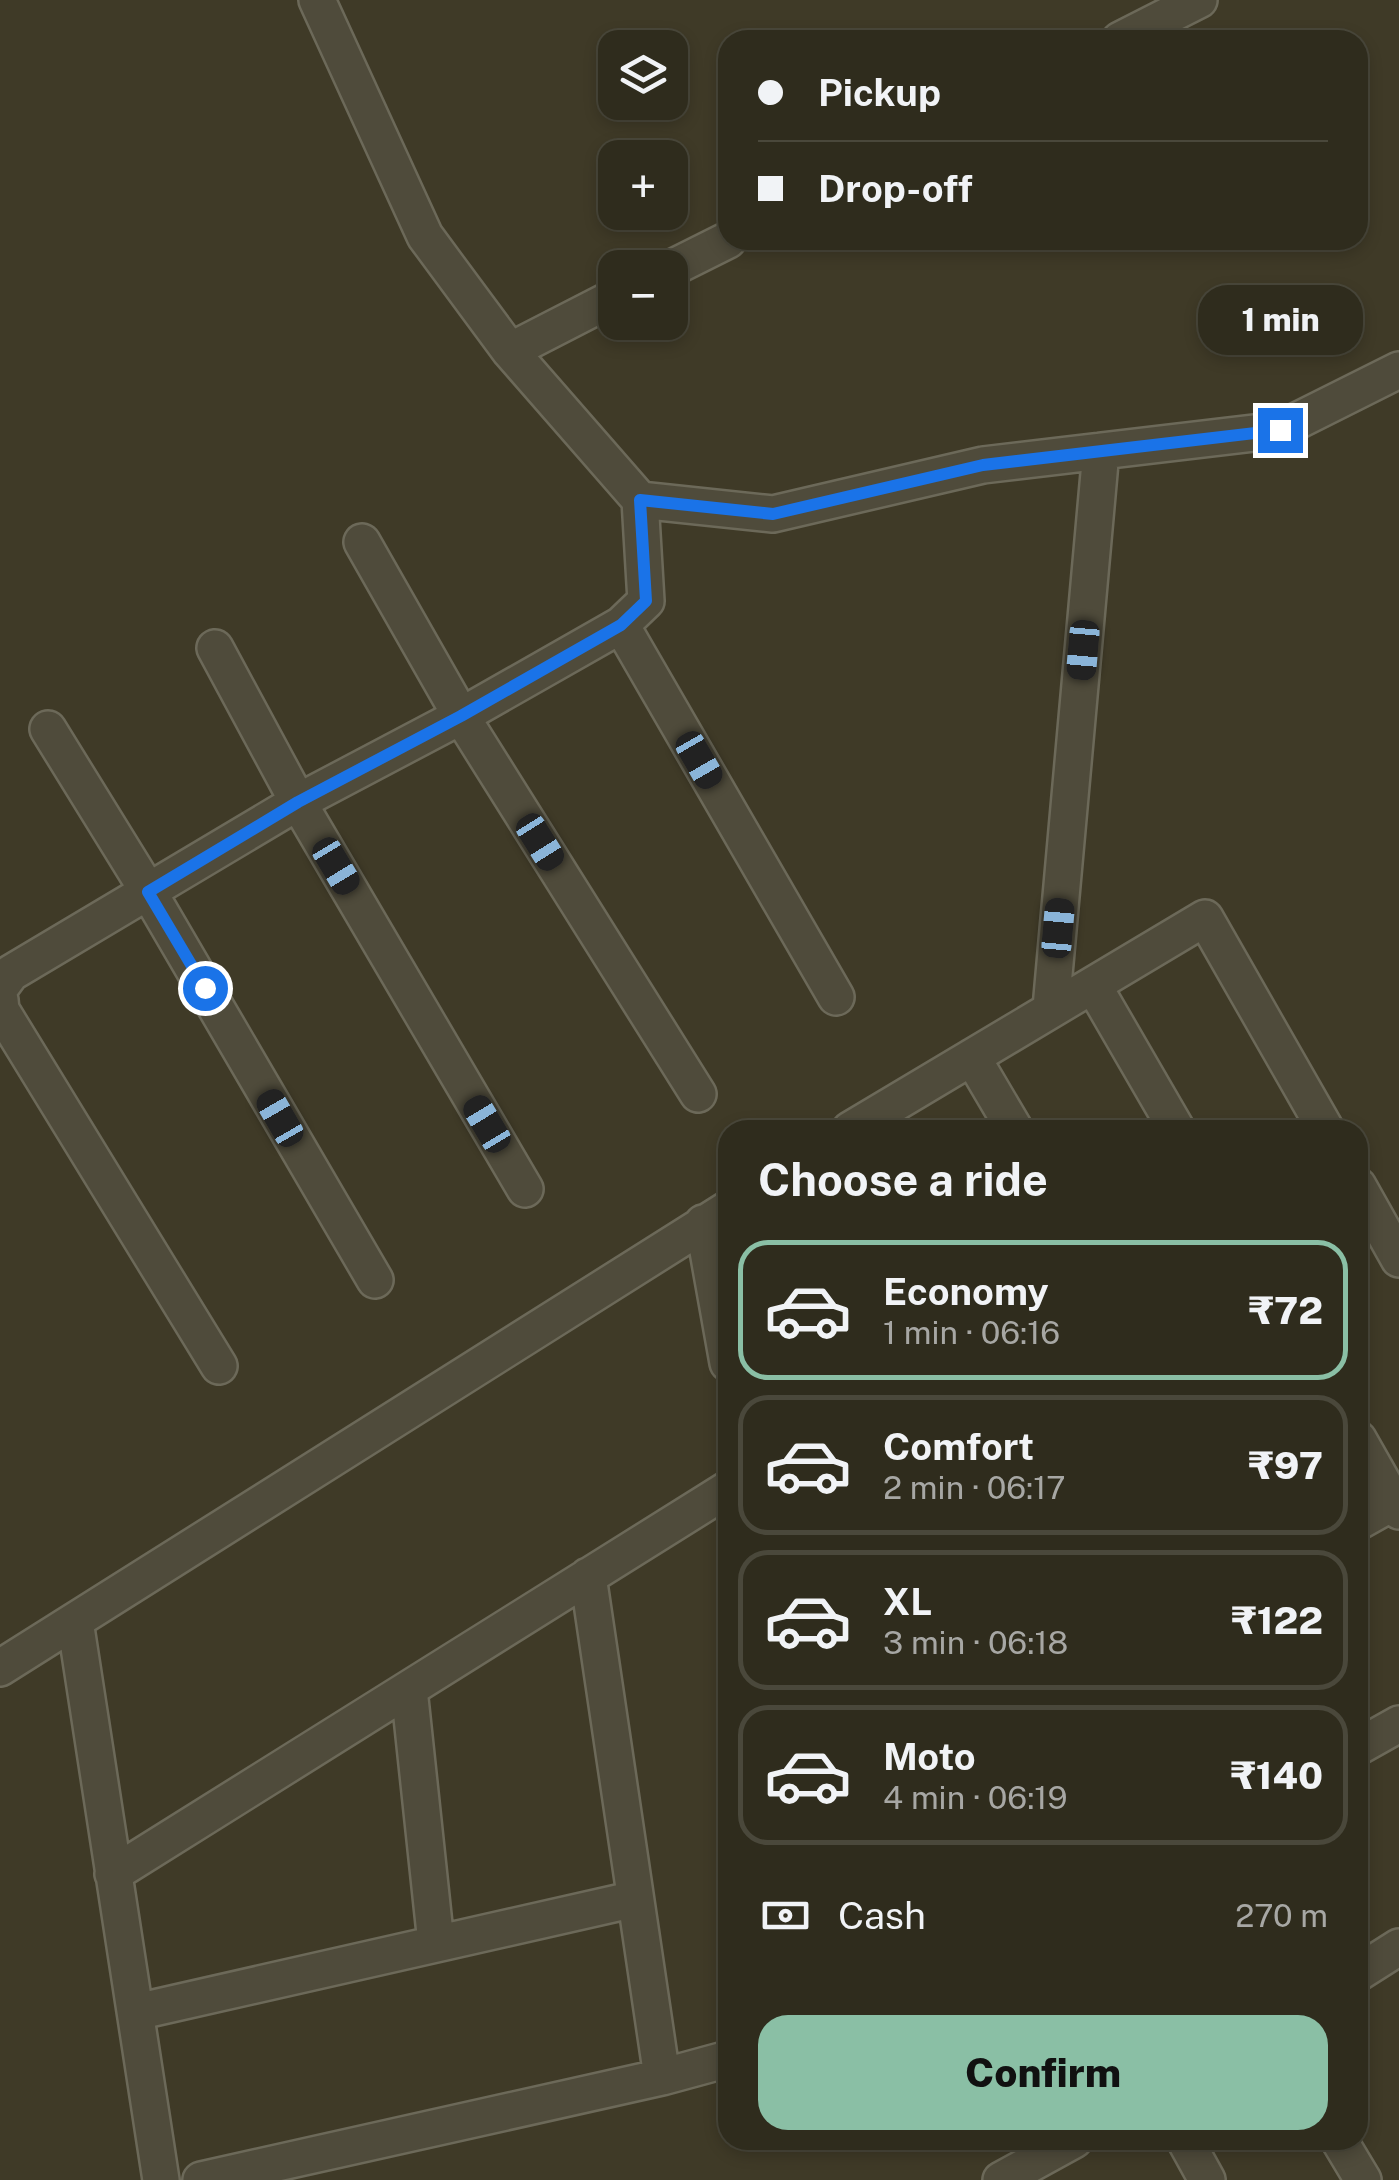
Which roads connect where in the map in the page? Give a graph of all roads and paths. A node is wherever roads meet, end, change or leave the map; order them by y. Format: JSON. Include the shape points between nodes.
{"nodes":[{"id":1,"x":317,"y":0,"type":"edge"},
{"id":2,"x":1199,"y":0,"type":"edge"},
{"id":3,"x":1140,"y":30,"type":"edge"},
{"id":4,"x":718,"y":245,"type":"edge"},
{"id":5,"x":688,"y":260,"type":"edge"},
{"id":6,"x":598,"y":306,"type":"edge"},
{"id":7,"x":510,"y":351,"type":"junction"},
{"id":8,"x":1399,"y":370,"type":"edge"},
{"id":9,"x":1101,"y":450,"type":"junction"},
{"id":10,"x":640,"y":500,"type":"junction"},
{"id":11,"x":362,"y":542,"type":"dead end"},
{"id":12,"x":621,"y":625,"type":"junction"},
{"id":13,"x":215,"y":648,"type":"dead end"},
{"id":14,"x":461,"y":716,"type":"junction"},
{"id":15,"x":48,"y":729,"type":"dead end"},
{"id":16,"x":298,"y":802,"type":"junction"},
{"id":17,"x":148,"y":892,"type":"junction"},
{"id":18,"x":1092,"y":985,"type":"junction"},
{"id":19,"x":0,"y":988,"type":"edge"},
{"id":20,"x":836,"y":996,"type":"dead end"},
{"id":21,"x":0,"y":1000,"type":"edge"},
{"id":22,"x":1051,"y":1008,"type":"junction"},
{"id":23,"x":972,"y":1056,"type":"junction"},
{"id":24,"x":698,"y":1094,"type":"dead end"},
{"id":25,"x":870,"y":1120,"type":"edge"},
{"id":26,"x":1009,"y":1120,"type":"edge"},
{"id":27,"x":1171,"y":1120,"type":"edge"},
{"id":28,"x":1320,"y":1120,"type":"edge"},
{"id":29,"x":525,"y":1189,"type":"dead end"},
{"id":30,"x":1368,"y":1204,"type":"edge"},
{"id":31,"x":716,"y":1216,"type":"edge"},
{"id":32,"x":1399,"y":1259,"type":"edge"},
{"id":33,"x":375,"y":1280,"type":"dead end"},
{"id":34,"x":219,"y":1366,"type":"dead end"},
{"id":35,"x":1368,"y":1456,"type":"edge"},
{"id":36,"x":718,"y":1495,"type":"edge"},
{"id":37,"x":1397,"y":1504,"type":"edge"},
{"id":38,"x":1368,"y":1517,"type":"edge"},
{"id":39,"x":588,"y":1576,"type":"junction"},
{"id":40,"x":75,"y":1621,"type":"junction"},
{"id":41,"x":0,"y":1668,"type":"edge"},
{"id":42,"x":409,"y":1689,"type":"junction"},
{"id":43,"x":1399,"y":1724,"type":"edge"},
{"id":44,"x":1368,"y":1741,"type":"edge"},
{"id":45,"x":113,"y":1874,"type":"junction"},
{"id":46,"x":636,"y":1899,"type":"junction"},
{"id":47,"x":436,"y":1944,"type":"junction"},
{"id":48,"x":1399,"y":1947,"type":"edge"},
{"id":49,"x":1368,"y":1966,"type":"edge"},
{"id":50,"x":145,"y":2010,"type":"dead end"},
{"id":51,"x":718,"y":2062,"type":"edge"},
{"id":52,"x":662,"y":2077,"type":"junction"},
{"id":53,"x":1064,"y":2150,"type":"edge"},
{"id":54,"x":1190,"y":2150,"type":"edge"},
{"id":55,"x":1345,"y":2150,"type":"edge"},
{"id":56,"x":1044,"y":2170,"type":"edge"},
{"id":57,"x":160,"y":2180,"type":"edge"},
{"id":58,"x":201,"y":2180,"type":"edge"},
{"id":59,"x":1001,"y":2180,"type":"edge"},
{"id":60,"x":1207,"y":2180,"type":"edge"},
{"id":61,"x":1363,"y":2180,"type":"edge"}],
"edges":[{"from":1,"to":7,"type":"street","via":[[425,236]]},
{"from":2,"to":3,"type":"street"},
{"from":4,"to":5,"type":"street"},
{"from":6,"to":7,"type":"street"},
{"from":7,"to":10,"type":"street"},
{"from":8,"to":9,"type":"street","via":[[1280,430]]},
{"from":9,"to":10,"type":"street","via":[[983,465],[773,514]]},
{"from":9,"to":22,"type":"street"},
{"from":10,"to":12,"type":"street","via":[[646,601]]},
{"from":11,"to":14,"type":"street"},
{"from":12,"to":14,"type":"street"},
{"from":12,"to":20,"type":"street"},
{"from":13,"to":16,"type":"street"},
{"from":14,"to":16,"type":"street"},
{"from":14,"to":24,"type":"street"},
{"from":15,"to":17,"type":"street"},
{"from":16,"to":17,"type":"street"},
{"from":16,"to":29,"type":"street"},
{"from":17,"to":19,"type":"street","via":[[11,973]]},
{"from":17,"to":33,"type":"street"},
{"from":18,"to":22,"type":"street"},
{"from":18,"to":27,"type":"street"},
{"from":18,"to":28,"type":"street","via":[[1205,918]]},
{"from":21,"to":34,"type":"street"},
{"from":22,"to":23,"type":"street"},
{"from":23,"to":25,"type":"street"},
{"from":23,"to":26,"type":"street"},
{"from":30,"to":32,"type":"street"},
{"from":31,"to":40,"type":"street"},
{"from":35,"to":37,"type":"street"},
{"from":36,"to":39,"type":"street"},
{"from":37,"to":38,"type":"street"},
{"from":39,"to":42,"type":"street"},
{"from":39,"to":46,"type":"street"},
{"from":40,"to":41,"type":"street"},
{"from":40,"to":45,"type":"street"},
{"from":42,"to":45,"type":"street"},
{"from":42,"to":47,"type":"street"},
{"from":43,"to":44,"type":"street"},
{"from":45,"to":57,"type":"street"},
{"from":46,"to":47,"type":"street"},
{"from":46,"to":52,"type":"street"},
{"from":47,"to":50,"type":"street"},
{"from":48,"to":49,"type":"street"},
{"from":51,"to":52,"type":"street"},
{"from":52,"to":58,"type":"street"},
{"from":53,"to":56,"type":"street"},
{"from":54,"to":60,"type":"street"},
{"from":55,"to":61,"type":"street"},
{"from":56,"to":59,"type":"street"}]}
